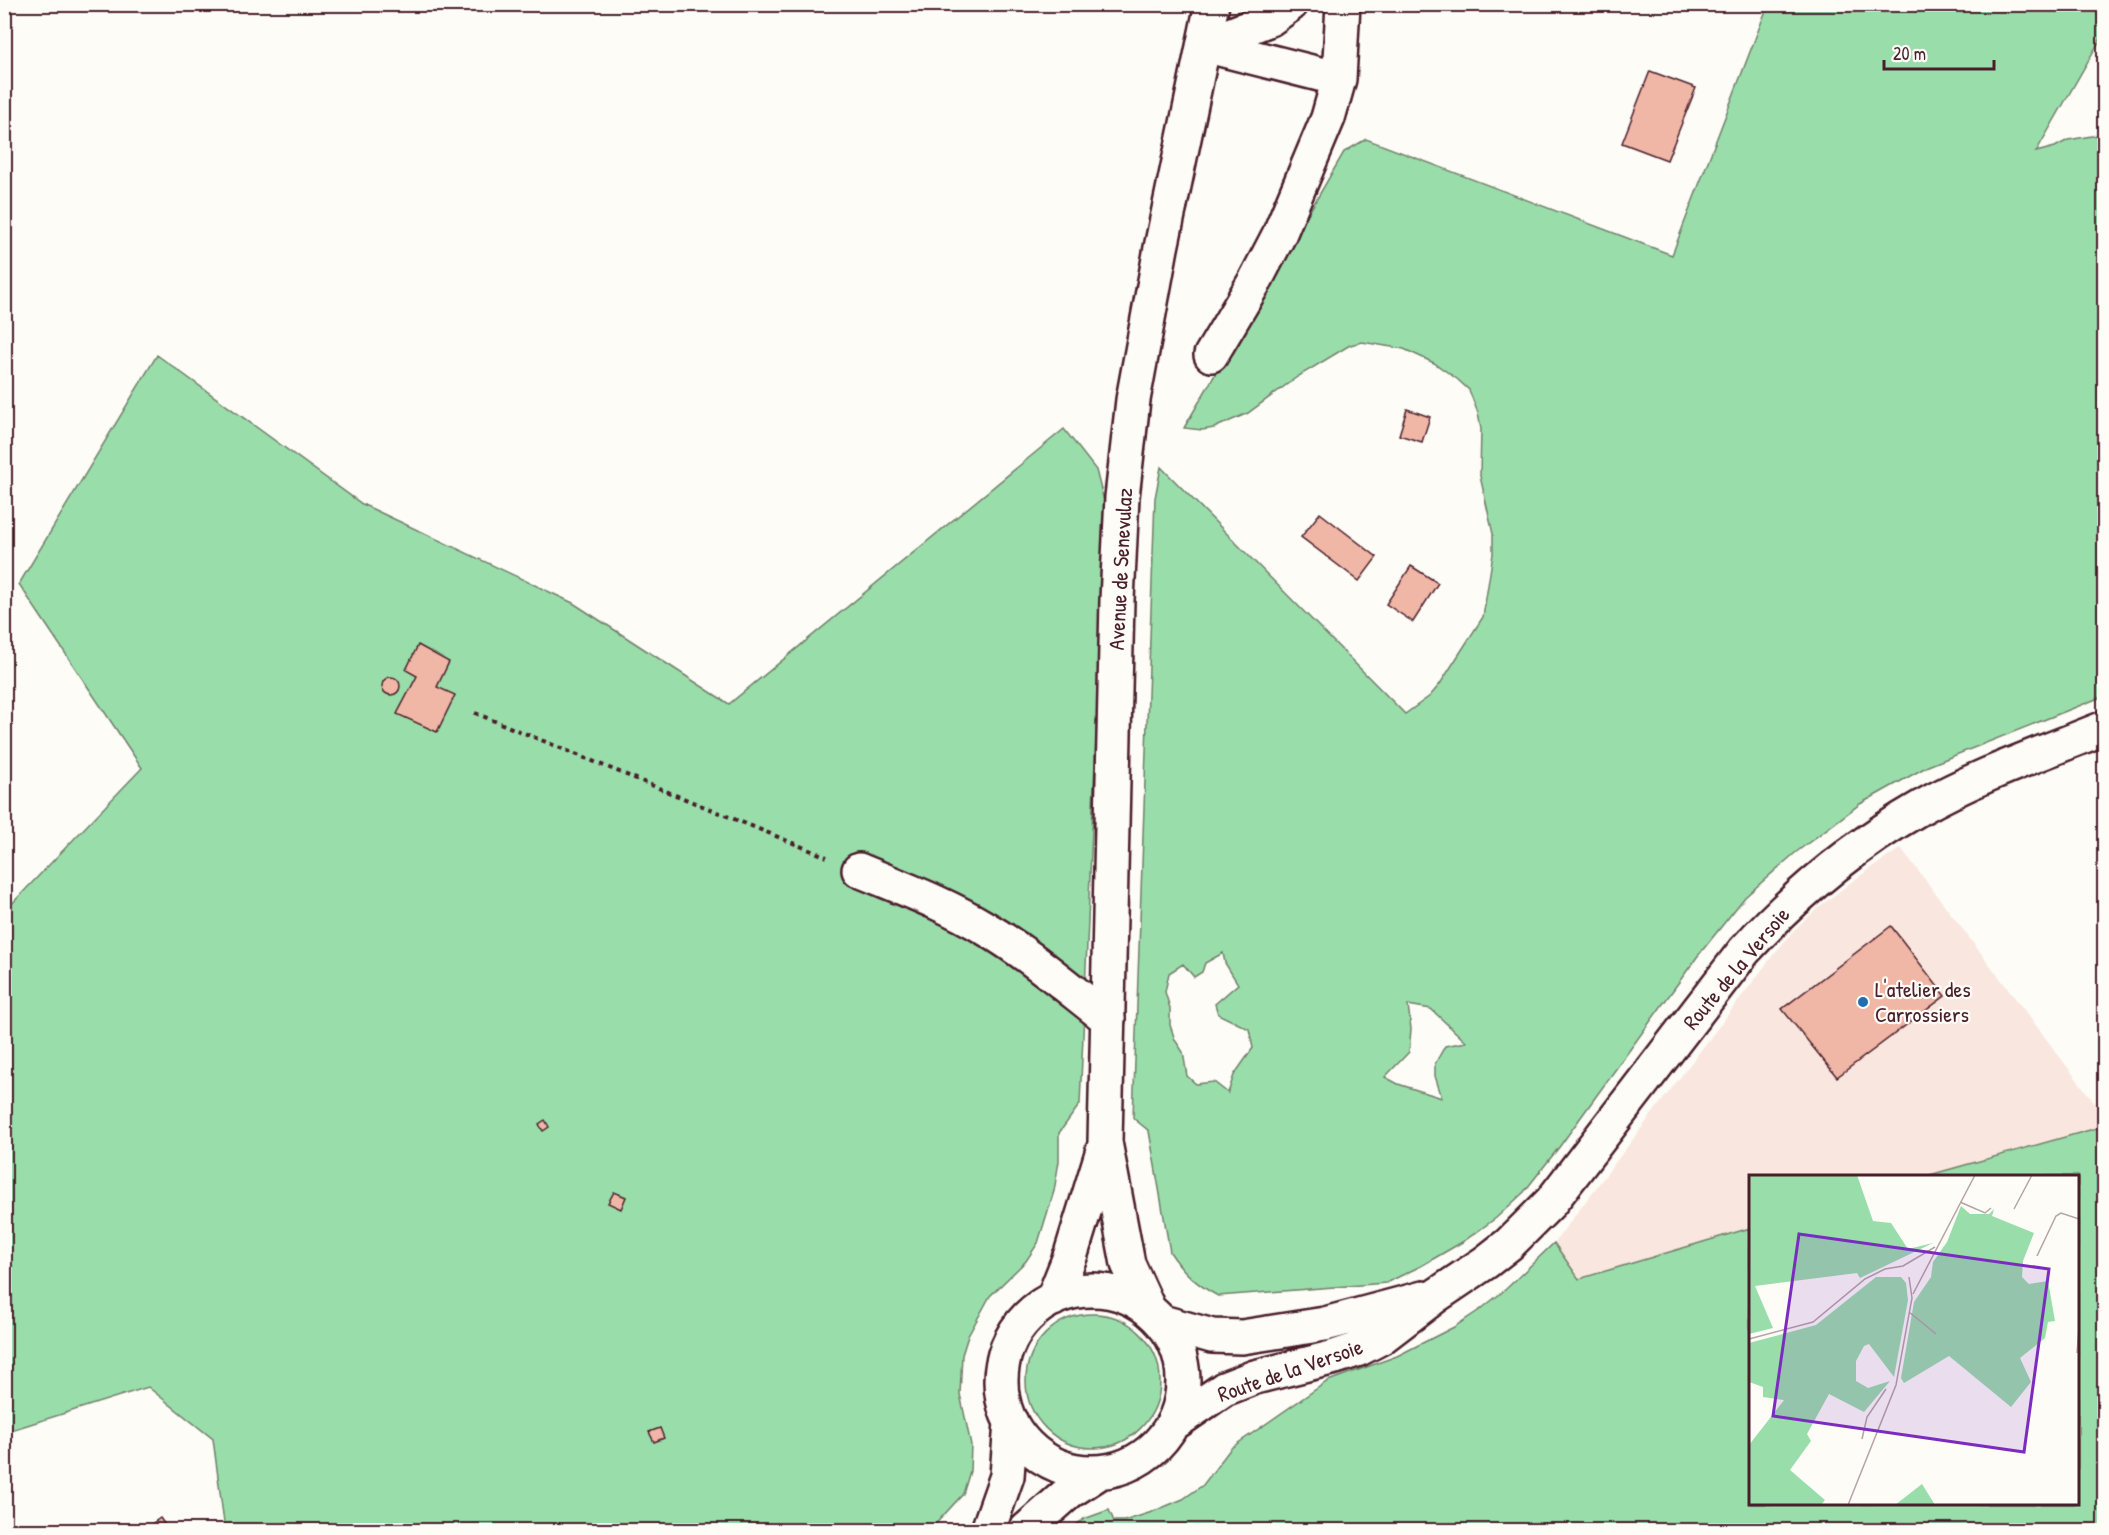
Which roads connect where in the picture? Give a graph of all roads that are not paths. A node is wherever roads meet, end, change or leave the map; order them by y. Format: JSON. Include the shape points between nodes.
{"nodes":[{"id":1,"x":1212,"y":4,"type":"edge"},
{"id":2,"x":1291,"y":4,"type":"edge"},
{"id":3,"x":1343,"y":4,"type":"edge"},
{"id":4,"x":1204,"y":45,"type":"junction"},
{"id":5,"x":1339,"y":79,"type":"junction"},
{"id":6,"x":1211,"y":355,"type":"dead end"},
{"id":7,"x":2104,"y":728,"type":"edge"},
{"id":8,"x":859,"y":870,"type":"road end"},
{"id":9,"x":1108,"y":1019,"type":"junction"},
{"id":10,"x":1105,"y":1142,"type":"junction"},
{"id":11,"x":1437,"y":1294,"type":"junction"},
{"id":12,"x":1053,"y":1299,"type":"junction"},
{"id":13,"x":1155,"y":1316,"type":"junction"},
{"id":14,"x":1011,"y":1422,"type":"junction"},
{"id":15,"x":1173,"y":1424,"type":"junction"},
{"id":16,"x":1100,"y":1472,"type":"junction"},
{"id":17,"x":988,"y":1530,"type":"edge"},
{"id":18,"x":1026,"y":1530,"type":"edge"}],
"edges":[{"from":1,"to":4,"type":"main road","name":"Avenue de Senevulaz"},
{"from":2,"to":4,"type":"main road","via":[[1270,19]]},
{"from":3,"to":5,"type":"main road"},
{"from":4,"to":5,"type":"main road"},
{"from":4,"to":9,"type":"main road","name":"Avenue de Senevulaz","via":[[1133,400],[1122,497]]},
{"from":5,"to":6,"type":"main road","via":[[1328,118],[1279,235]]},
{"from":7,"to":11,"type":"main road","name":"Route de la Versoie","via":[[1991,774],[1921,808],[1822,875],[1744,951],[1551,1202],[1493,1256]]},
{"from":8,"to":9,"type":"main road","via":[[987,928]]},
{"from":9,"to":10,"type":"main road","name":"Avenue de Senevulaz"},
{"from":10,"to":12,"type":"main road","name":"Avenue de Senevulaz"},
{"from":10,"to":13,"type":"main road","name":"Avenue de Senevulaz","via":[[1128,1264]]},
{"from":11,"to":13,"type":"main road","name":"Route de la Versoie","via":[[1324,1324],[1242,1337],[1212,1336]]},
{"from":11,"to":15,"type":"main road","name":"Route de la Versoie","via":[[1382,1337],[1359,1349],[1237,1383],[1211,1396]]},
{"from":12,"to":13,"type":"main road","via":[[1085,1290],[1102,1291],[1135,1300]]},
{"from":12,"to":14,"type":"main road","via":[[1029,1315],[1006,1352],[1002,1395]]},
{"from":13,"to":15,"type":"main road","via":[[1172,1337],[1183,1371],[1180,1407]]},
{"from":14,"to":16,"type":"main road","via":[[1020,1438],[1047,1460],[1064,1468]]},
{"from":14,"to":17,"type":"main road","via":[[1007,1476]]},
{"from":15,"to":16,"type":"main road","via":[[1150,1452],[1118,1469]]},
{"from":16,"to":18,"type":"main road","via":[[1069,1492]]}]}
